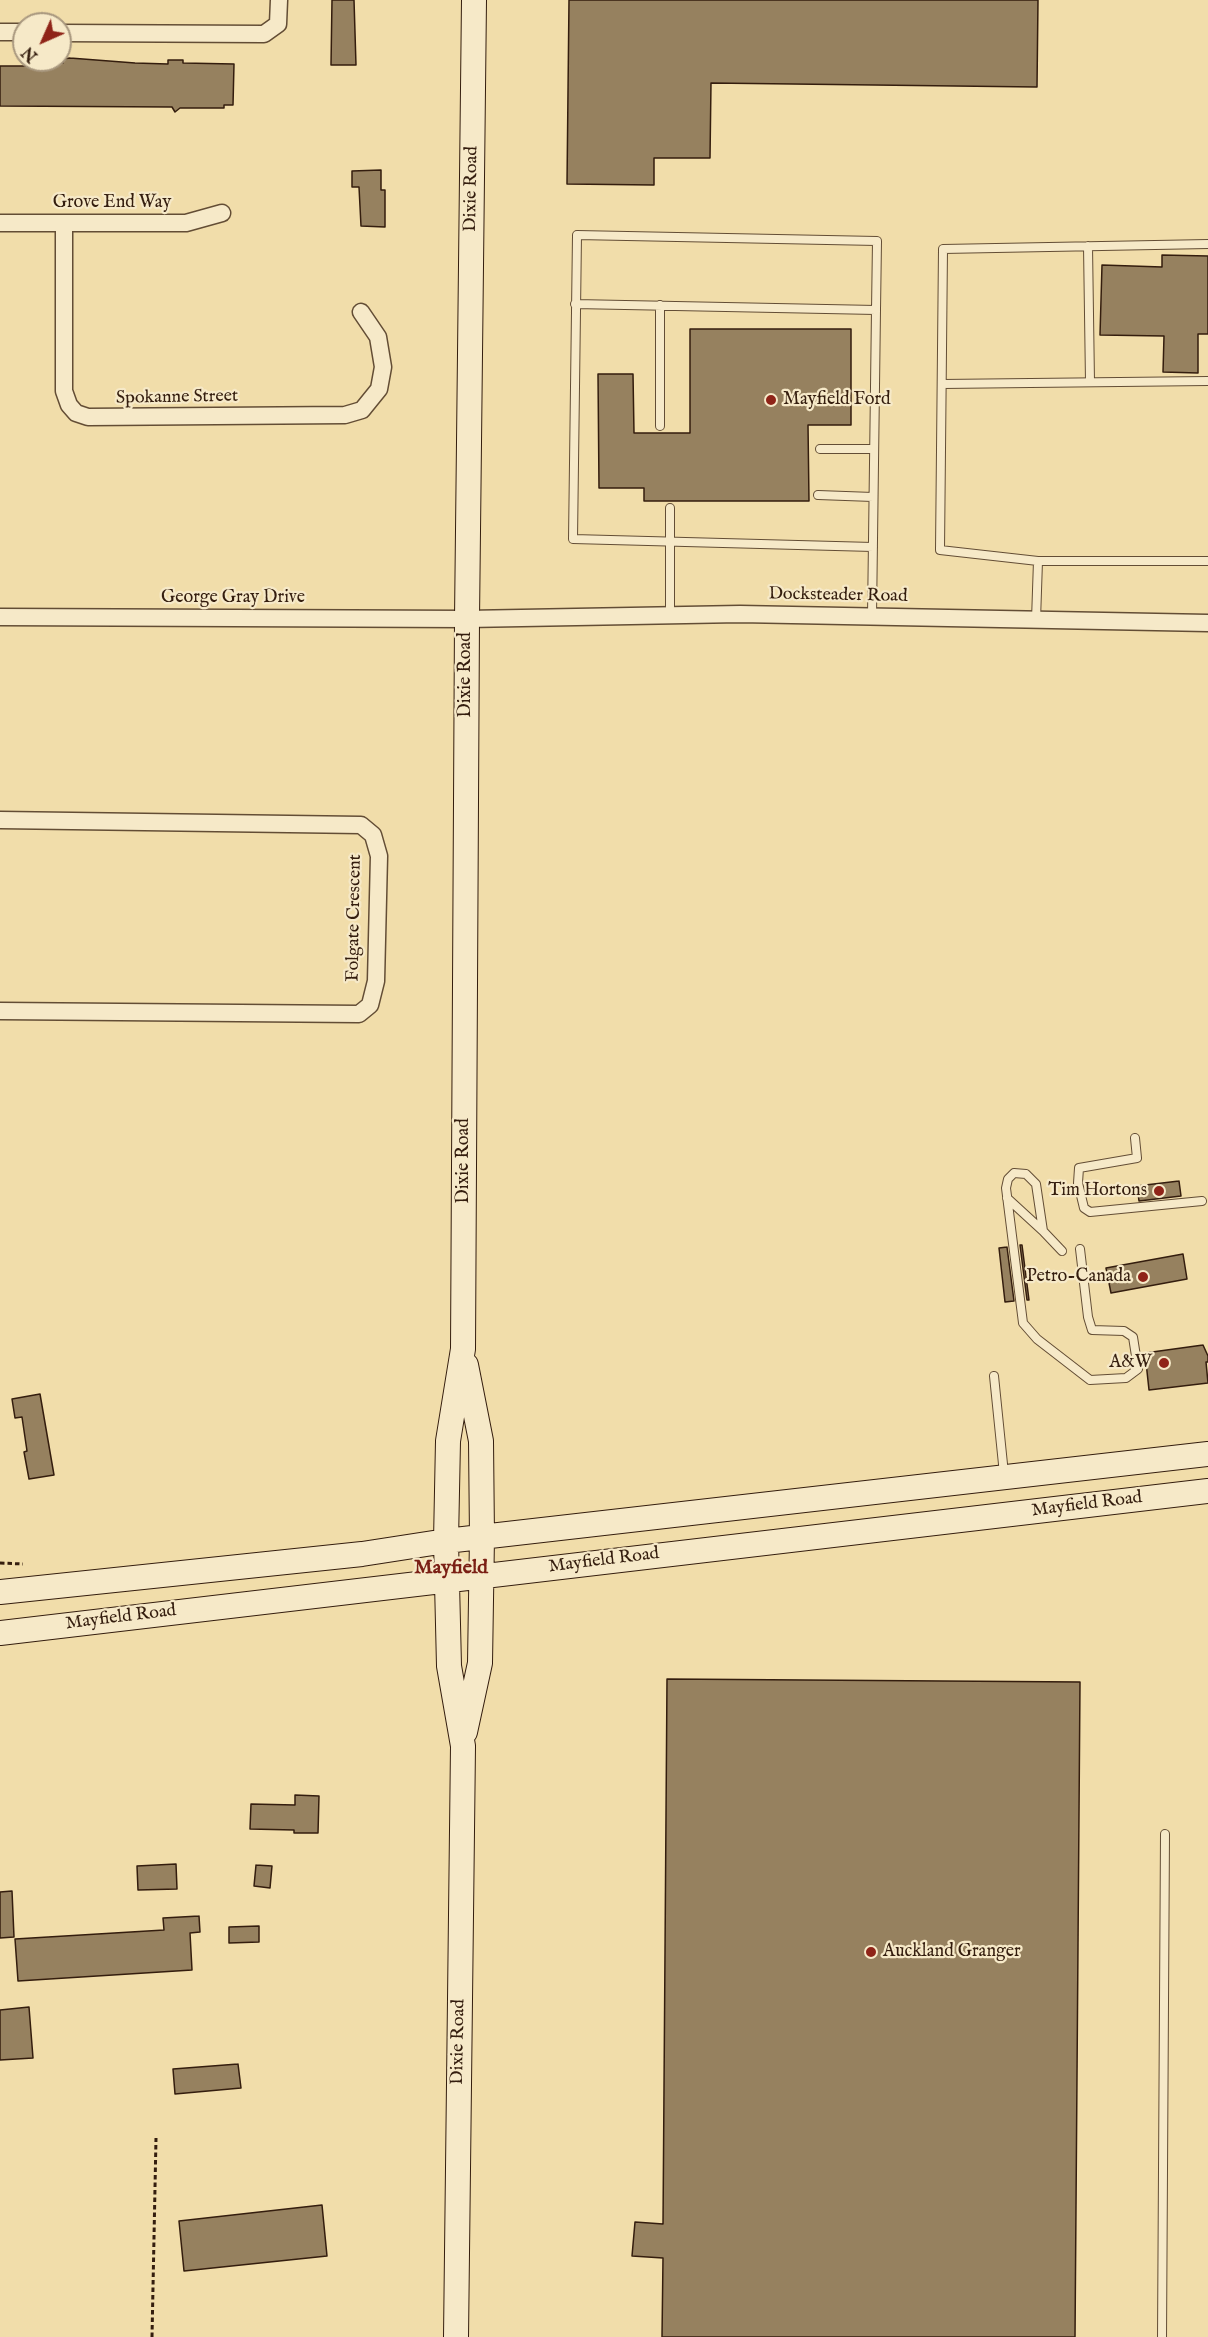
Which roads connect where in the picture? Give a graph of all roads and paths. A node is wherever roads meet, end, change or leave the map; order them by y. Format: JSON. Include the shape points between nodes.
{"nodes":[{"id":1,"x":279,"y":0,"type":"edge"},
{"id":2,"x":474,"y":0,"type":"edge"},
{"id":3,"x":72,"y":33,"type":"edge"},
{"id":4,"x":222,"y":213,"type":"dead end"},
{"id":5,"x":0,"y":223,"type":"edge"},
{"id":6,"x":64,"y":223,"type":"junction"},
{"id":7,"x":1208,"y":244,"type":"edge"},
{"id":8,"x":1088,"y":246,"type":"junction"},
{"id":9,"x":575,"y":304,"type":"junction"},
{"id":10,"x":660,"y":305,"type":"junction"},
{"id":11,"x":876,"y":310,"type":"junction"},
{"id":12,"x":361,"y":312,"type":"dead end"},
{"id":13,"x":1208,"y":381,"type":"edge"},
{"id":14,"x":1090,"y":382,"type":"junction"},
{"id":15,"x":942,"y":384,"type":"junction"},
{"id":16,"x":660,"y":426,"type":"dead end"},
{"id":17,"x":820,"y":449,"type":"dead end"},
{"id":18,"x":874,"y":449,"type":"junction"},
{"id":19,"x":818,"y":495,"type":"dead end"},
{"id":20,"x":873,"y":497,"type":"junction"},
{"id":21,"x":670,"y":508,"type":"dead end"},
{"id":22,"x":670,"y":542,"type":"junction"},
{"id":23,"x":873,"y":547,"type":"junction"},
{"id":24,"x":1038,"y":561,"type":"junction"},
{"id":25,"x":1208,"y":561,"type":"edge"},
{"id":26,"x":670,"y":615,"type":"junction"},
{"id":27,"x":872,"y":616,"type":"junction"},
{"id":28,"x":0,"y":617,"type":"edge"},
{"id":29,"x":466,"y":619,"type":"junction"},
{"id":30,"x":1036,"y":620,"type":"junction"},
{"id":31,"x":1208,"y":623,"type":"edge"},
{"id":32,"x":0,"y":820,"type":"edge"},
{"id":33,"x":0,"y":1011,"type":"edge"},
{"id":34,"x":1135,"y":1138,"type":"dead end"},
{"id":35,"x":1007,"y":1198,"type":"junction"},
{"id":36,"x":1202,"y":1201,"type":"dead end"},
{"id":37,"x":1043,"y":1232,"type":"junction"},
{"id":38,"x":1080,"y":1249,"type":"dead end"},
{"id":39,"x":1062,"y":1251,"type":"dead end"},
{"id":40,"x":463,"y":1349,"type":"junction"},
{"id":41,"x":994,"y":1376,"type":"dead end"},
{"id":42,"x":1208,"y":1454,"type":"edge"},
{"id":43,"x":1005,"y":1477,"type":"junction"},
{"id":44,"x":1208,"y":1491,"type":"edge"},
{"id":45,"x":482,"y":1537,"type":"junction"},
{"id":46,"x":446,"y":1541,"type":"junction"},
{"id":47,"x":0,"y":1563,"type":"edge"},
{"id":48,"x":23,"y":1563,"type":"dead end"},
{"id":49,"x":481,"y":1576,"type":"junction"},
{"id":50,"x":447,"y":1580,"type":"junction"},
{"id":51,"x":0,"y":1592,"type":"edge"},
{"id":52,"x":0,"y":1633,"type":"edge"},
{"id":53,"x":463,"y":1746,"type":"junction"},
{"id":54,"x":1165,"y":1834,"type":"dead end"},
{"id":55,"x":156,"y":2138,"type":"dead end"},
{"id":56,"x":152,"y":2337,"type":"edge"},
{"id":57,"x":456,"y":2337,"type":"edge"},
{"id":58,"x":1162,"y":2337,"type":"edge"}],
"edges":[{"from":1,"to":3,"type":"street","via":[[278,24],[264,34]]},
{"from":2,"to":29,"type":"main road","name":"Dixie Road"},
{"from":4,"to":6,"type":"street","name":"Grove End Way","via":[[186,223]]},
{"from":5,"to":6,"type":"street","name":"Grove End Way"},
{"from":6,"to":12,"type":"street","name":"Spokanne Street","via":[[64,391],[76,413],[88,417],[345,415],[362,410],[379,389],[383,367],[378,337]]},
{"from":7,"to":8,"type":"lane"},
{"from":8,"to":14,"type":"lane"},
{"from":8,"to":15,"type":"lane","via":[[943,249]]},
{"from":9,"to":10,"type":"lane"},
{"from":9,"to":11,"type":"lane","via":[[576,235],[877,240]]},
{"from":9,"to":22,"type":"lane","via":[[573,539]]},
{"from":10,"to":11,"type":"lane"},
{"from":10,"to":16,"type":"lane"},
{"from":11,"to":18,"type":"lane"},
{"from":13,"to":14,"type":"lane"},
{"from":14,"to":15,"type":"lane"},
{"from":15,"to":24,"type":"lane","via":[[940,550]]},
{"from":17,"to":18,"type":"lane"},
{"from":18,"to":20,"type":"lane"},
{"from":19,"to":20,"type":"lane"},
{"from":20,"to":23,"type":"lane"},
{"from":21,"to":22,"type":"lane"},
{"from":22,"to":23,"type":"lane"},
{"from":22,"to":26,"type":"lane"},
{"from":23,"to":27,"type":"lane"},
{"from":24,"to":25,"type":"lane"},
{"from":24,"to":30,"type":"lane"},
{"from":26,"to":27,"type":"street","name":"Docksteader Road"},
{"from":26,"to":29,"type":"street","name":"Docksteader Road"},
{"from":27,"to":30,"type":"street","name":"Docksteader Road"},
{"from":28,"to":29,"type":"street","name":"George Gray Drive"},
{"from":29,"to":40,"type":"main road","name":"Dixie Road"},
{"from":30,"to":31,"type":"street","name":"Docksteader Road"},
{"from":32,"to":33,"type":"street","name":"Folgate Crescent","via":[[361,825],[373,835],[379,856],[376,981],[370,1005],[358,1014]]},
{"from":34,"to":36,"type":"lane","via":[[1137,1158],[1079,1168],[1084,1208],[1090,1212]]},
{"from":35,"to":37,"type":"lane"},
{"from":35,"to":37,"type":"lane","via":[[1008,1179],[1014,1173],[1026,1174],[1036,1184]]},
{"from":35,"to":38,"type":"lane","via":[[1023,1323],[1037,1339],[1090,1380],[1126,1378],[1138,1369],[1133,1337],[1124,1331],[1092,1329]]},
{"from":37,"to":39,"type":"lane"},
{"from":40,"to":45,"type":"main road","name":"Dixie Road","via":[[481,1442]]},
{"from":40,"to":46,"type":"main road","name":"Dixie Road","via":[[448,1441]]},
{"from":41,"to":43,"type":"lane"},
{"from":42,"to":43,"type":"main road","name":"Mayfield Road"},
{"from":43,"to":45,"type":"main road","name":"Mayfield Road"},
{"from":44,"to":49,"type":"main road","name":"Mayfield Road"},
{"from":45,"to":46,"type":"main road","name":"Mayfield Road"},
{"from":45,"to":49,"type":"main road","name":"Dixie Road"},
{"from":46,"to":50,"type":"main road","name":"Dixie Road"},
{"from":46,"to":51,"type":"main road","name":"Mayfield Road","via":[[350,1555]]},
{"from":47,"to":48,"type":"path"},
{"from":49,"to":50,"type":"main road","name":"Mayfield Road"},
{"from":49,"to":53,"type":"main road","name":"Dixie Road","via":[[480,1663]]},
{"from":50,"to":52,"type":"main road","name":"Mayfield Road"},
{"from":50,"to":53,"type":"main road","name":"Dixie Road","via":[[449,1666]]},
{"from":53,"to":57,"type":"main road","name":"Dixie Road"},
{"from":54,"to":58,"type":"lane"},
{"from":55,"to":56,"type":"path"}]}
